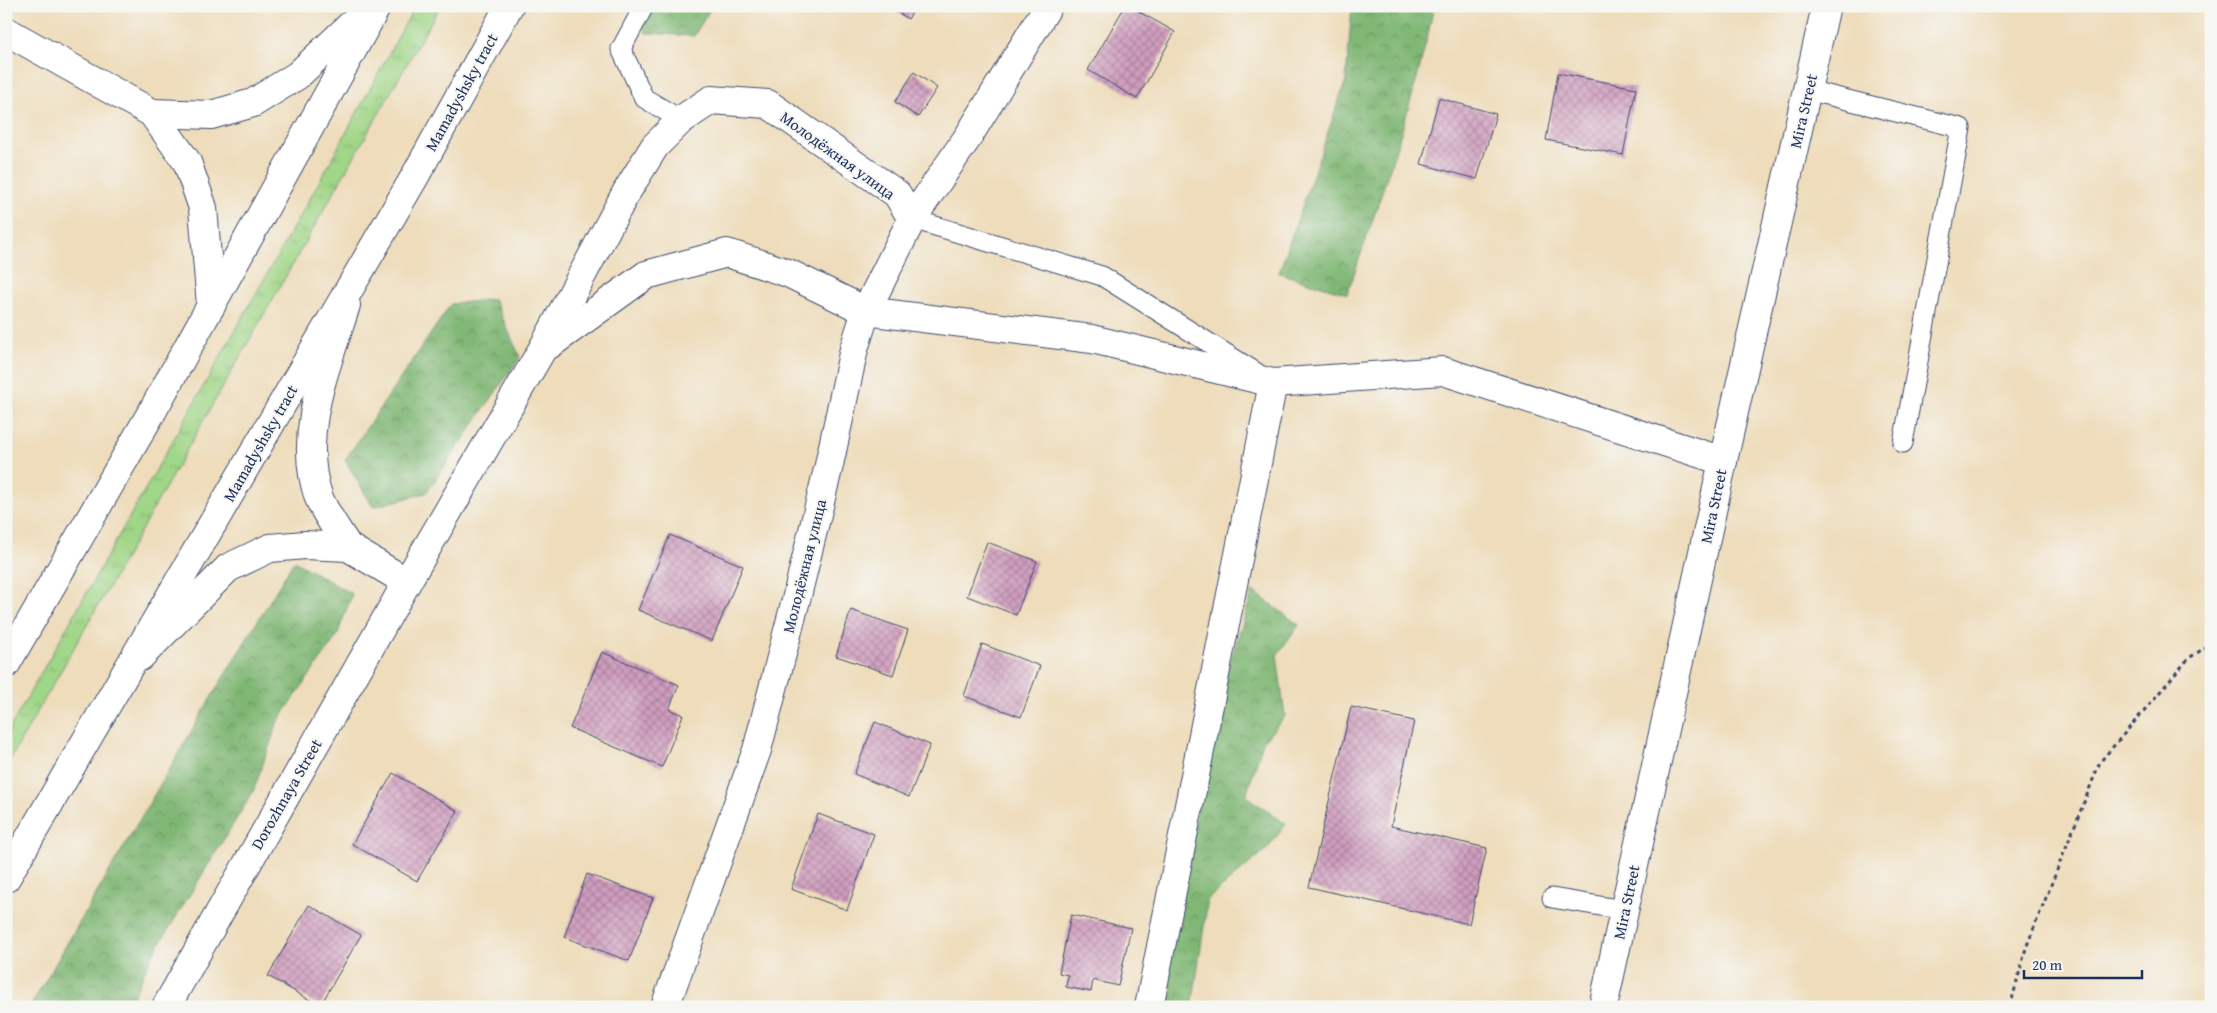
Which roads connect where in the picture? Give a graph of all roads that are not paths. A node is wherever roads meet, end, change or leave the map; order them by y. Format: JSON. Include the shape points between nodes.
{"nodes":[{"id":1,"x":370,"y":6,"type":"edge"},
{"id":2,"x":377,"y":6,"type":"edge"},
{"id":3,"x":508,"y":6,"type":"edge"},
{"id":4,"x":644,"y":6,"type":"edge"},
{"id":5,"x":1048,"y":6,"type":"edge"},
{"id":6,"x":1826,"y":6,"type":"edge"},
{"id":7,"x":10,"y":40,"type":"edge"},
{"id":8,"x":1807,"y":90,"type":"junction"},
{"id":9,"x":152,"y":113,"type":"junction"},
{"id":10,"x":681,"y":120,"type":"junction"},
{"id":11,"x":912,"y":219,"type":"junction"},
{"id":12,"x":352,"y":285,"type":"junction"},
{"id":13,"x":211,"y":306,"type":"junction"},
{"id":14,"x":866,"y":311,"type":"junction"},
{"id":15,"x":543,"y":348,"type":"junction"},
{"id":16,"x":1273,"y":383,"type":"junction"},
{"id":17,"x":1903,"y":443,"type":"dead end"},
{"id":18,"x":1723,"y":461,"type":"junction"},
{"id":19,"x":348,"y":547,"type":"junction"},
{"id":20,"x":407,"y":582,"type":"junction"},
{"id":21,"x":6,"y":664,"type":"edge"},
{"id":22,"x":129,"y":668,"type":"junction"},
{"id":23,"x":6,"y":878,"type":"edge"},
{"id":24,"x":1552,"y":898,"type":"dead end"},
{"id":25,"x":1624,"y":910,"type":"junction"},
{"id":26,"x":166,"y":1007,"type":"edge"},
{"id":27,"x":665,"y":1007,"type":"edge"},
{"id":28,"x":1149,"y":1007,"type":"edge"},
{"id":29,"x":1603,"y":1007,"type":"edge"}],
"edges":[{"from":1,"to":9,"type":"street","via":[[298,75],[253,103],[211,115]]},
{"from":2,"to":13,"type":"street"},
{"from":3,"to":12,"type":"street","name":"Mamadyshsky tract"},
{"from":4,"to":10,"type":"lane","via":[[621,49],[644,98]]},
{"from":5,"to":11,"type":"street","via":[[968,137]]},
{"from":6,"to":8,"type":"street","name":"Mira Street"},
{"from":7,"to":9,"type":"street"},
{"from":8,"to":17,"type":"lane","via":[[1962,128]]},
{"from":8,"to":18,"type":"street","name":"Mira Street"},
{"from":9,"to":13,"type":"street","via":[[187,162],[203,208]]},
{"from":10,"to":11,"type":"street","name":"Молодёжная улица","via":[[711,100],[768,104],[897,194]]},
{"from":10,"to":15,"type":"street","name":"Молодёжная улица","via":[[655,146],[632,183]]},
{"from":11,"to":14,"type":"street","name":"Молодёжная улица"},
{"from":11,"to":16,"type":"lane","via":[[1102,276]]},
{"from":12,"to":19,"type":"street","via":[[314,411],[310,459],[320,499]]},
{"from":12,"to":22,"type":"street","name":"Mamadyshsky tract"},
{"from":13,"to":21,"type":"street"},
{"from":14,"to":15,"type":"street","via":[[788,273],[727,253],[646,275]]},
{"from":14,"to":16,"type":"street","via":[[1092,340]]},
{"from":14,"to":27,"type":"street","name":"Молодёжная улица","via":[[757,750]]},
{"from":15,"to":20,"type":"street","name":"Молодёжная улица"},
{"from":16,"to":18,"type":"street","via":[[1444,371]]},
{"from":16,"to":28,"type":"street"},
{"from":18,"to":25,"type":"street","name":"Mira Street"},
{"from":19,"to":20,"type":"street"},
{"from":19,"to":22,"type":"street","via":[[305,545],[270,548],[228,568]]},
{"from":20,"to":26,"type":"street","name":"Dorozhnaya Street"},
{"from":22,"to":23,"type":"street","name":"Mamadyshsky tract"},
{"from":24,"to":25,"type":"lane"},
{"from":25,"to":29,"type":"street","name":"Mira Street"}]}
